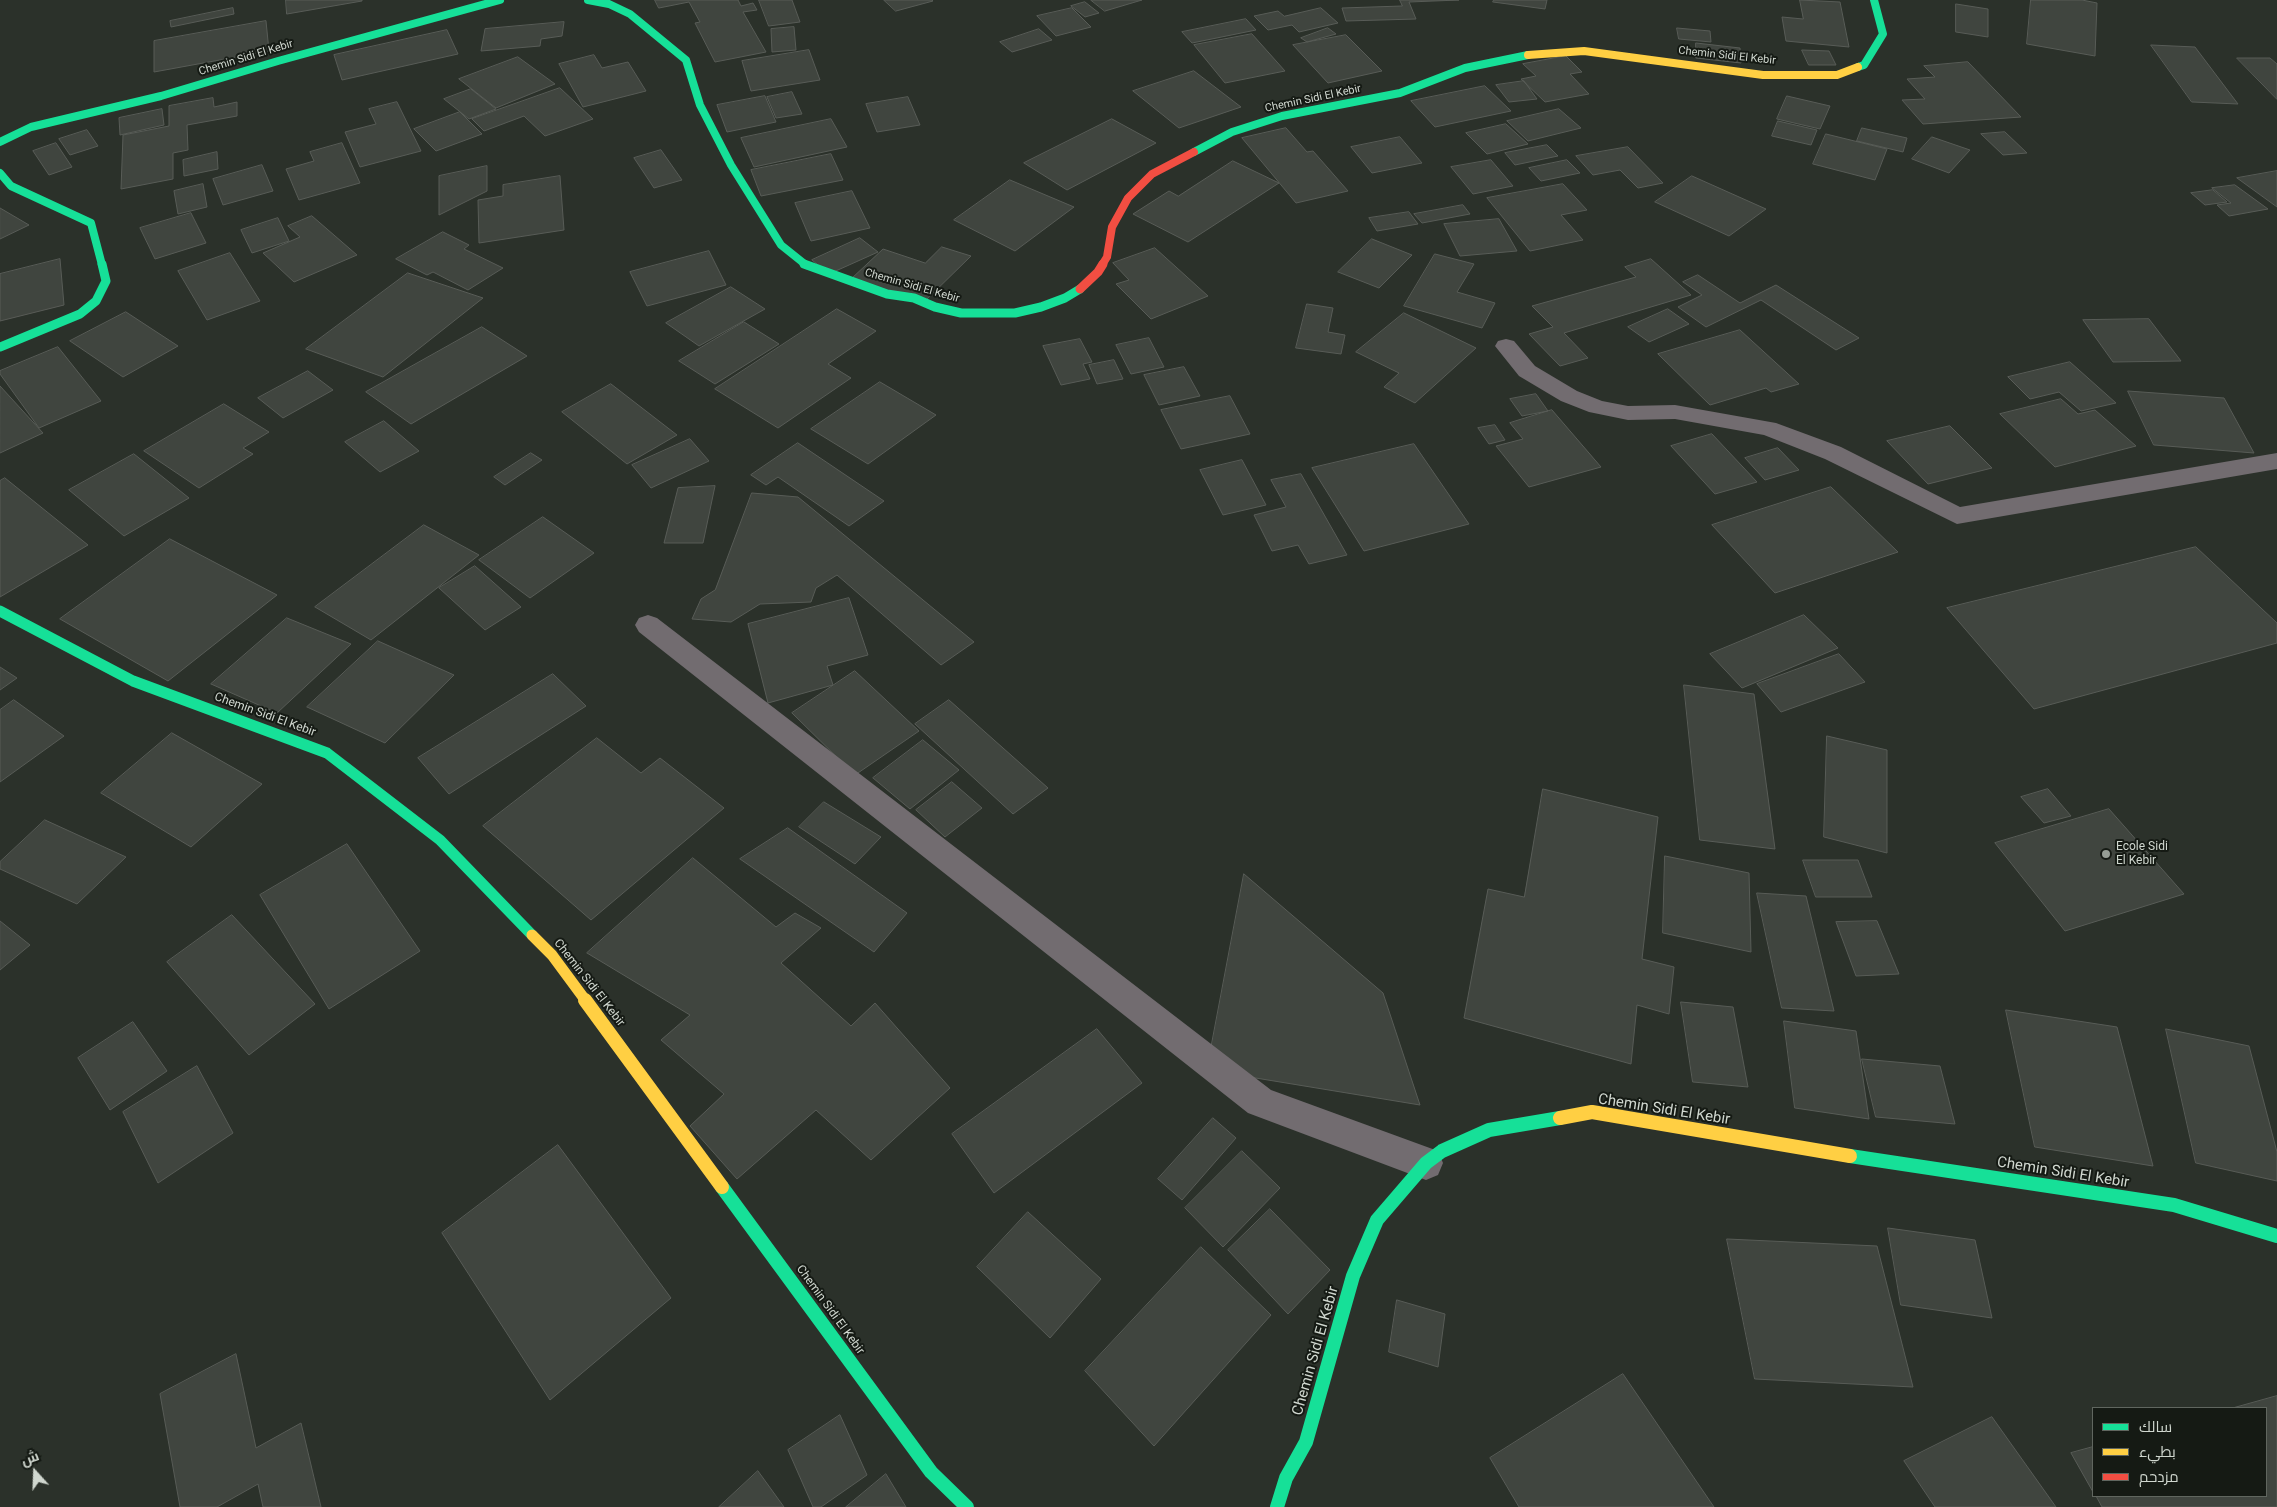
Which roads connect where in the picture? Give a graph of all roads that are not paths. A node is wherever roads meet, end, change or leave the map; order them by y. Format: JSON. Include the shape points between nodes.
{"nodes":[{"id":1,"x":500,"y":0,"type":"edge"},
{"id":2,"x":588,"y":0,"type":"edge"},
{"id":3,"x":1874,"y":0,"type":"edge"},
{"id":4,"x":0,"y":142,"type":"edge"},
{"id":5,"x":0,"y":172,"type":"edge"},
{"id":6,"x":1506,"y":346,"type":"dead end"},
{"id":7,"x":0,"y":348,"type":"edge"},
{"id":8,"x":2277,"y":461,"type":"edge"},
{"id":9,"x":0,"y":611,"type":"edge"},
{"id":10,"x":648,"y":625,"type":"dead end"},
{"id":11,"x":1426,"y":1164,"type":"junction"},
{"id":12,"x":2277,"y":1236,"type":"edge"},
{"id":13,"x":967,"y":1507,"type":"edge"},
{"id":14,"x":1277,"y":1507,"type":"edge"}],
"edges":[{"from":1,"to":4,"type":"street","name":"Chemin Sidi El Kebir","via":[[162,96],[31,127]]},
{"from":2,"to":3,"type":"street","name":"Chemin Sidi El Kebir","via":[[609,4],[630,14],[686,60],[700,106],[731,165],[781,245],[805,265],[887,294],[914,298],[960,313],[988,314],[1015,313],[1041,307],[1084,286],[1107,257],[1112,227],[1128,198],[1152,174],[1232,132],[1282,116],[1400,93],[1465,68],[1528,55],[1584,51],[1763,75],[1837,75],[1864,65],[1883,34]]},
{"from":5,"to":7,"type":"street","via":[[10,186],[91,223],[106,281],[97,299],[76,317]]},
{"from":6,"to":8,"type":"street","via":[[1527,371],[1569,396],[1628,413],[1675,412],[1768,428],[1833,453],[1957,516]]},
{"from":9,"to":13,"type":"street","name":"Chemin Sidi El Kebir","via":[[133,681],[327,753],[440,840],[552,955],[931,1472]]},
{"from":10,"to":11,"type":"street","via":[[1260,1102]]},
{"from":11,"to":12,"type":"street","name":"Chemin Sidi El Kebir","via":[[1442,1151],[1489,1130],[1592,1112],[1810,1150],[2174,1205]]},
{"from":11,"to":14,"type":"street","name":"Chemin Sidi El Kebir","via":[[1376,1220],[1353,1276],[1306,1442],[1286,1478]]}]}
